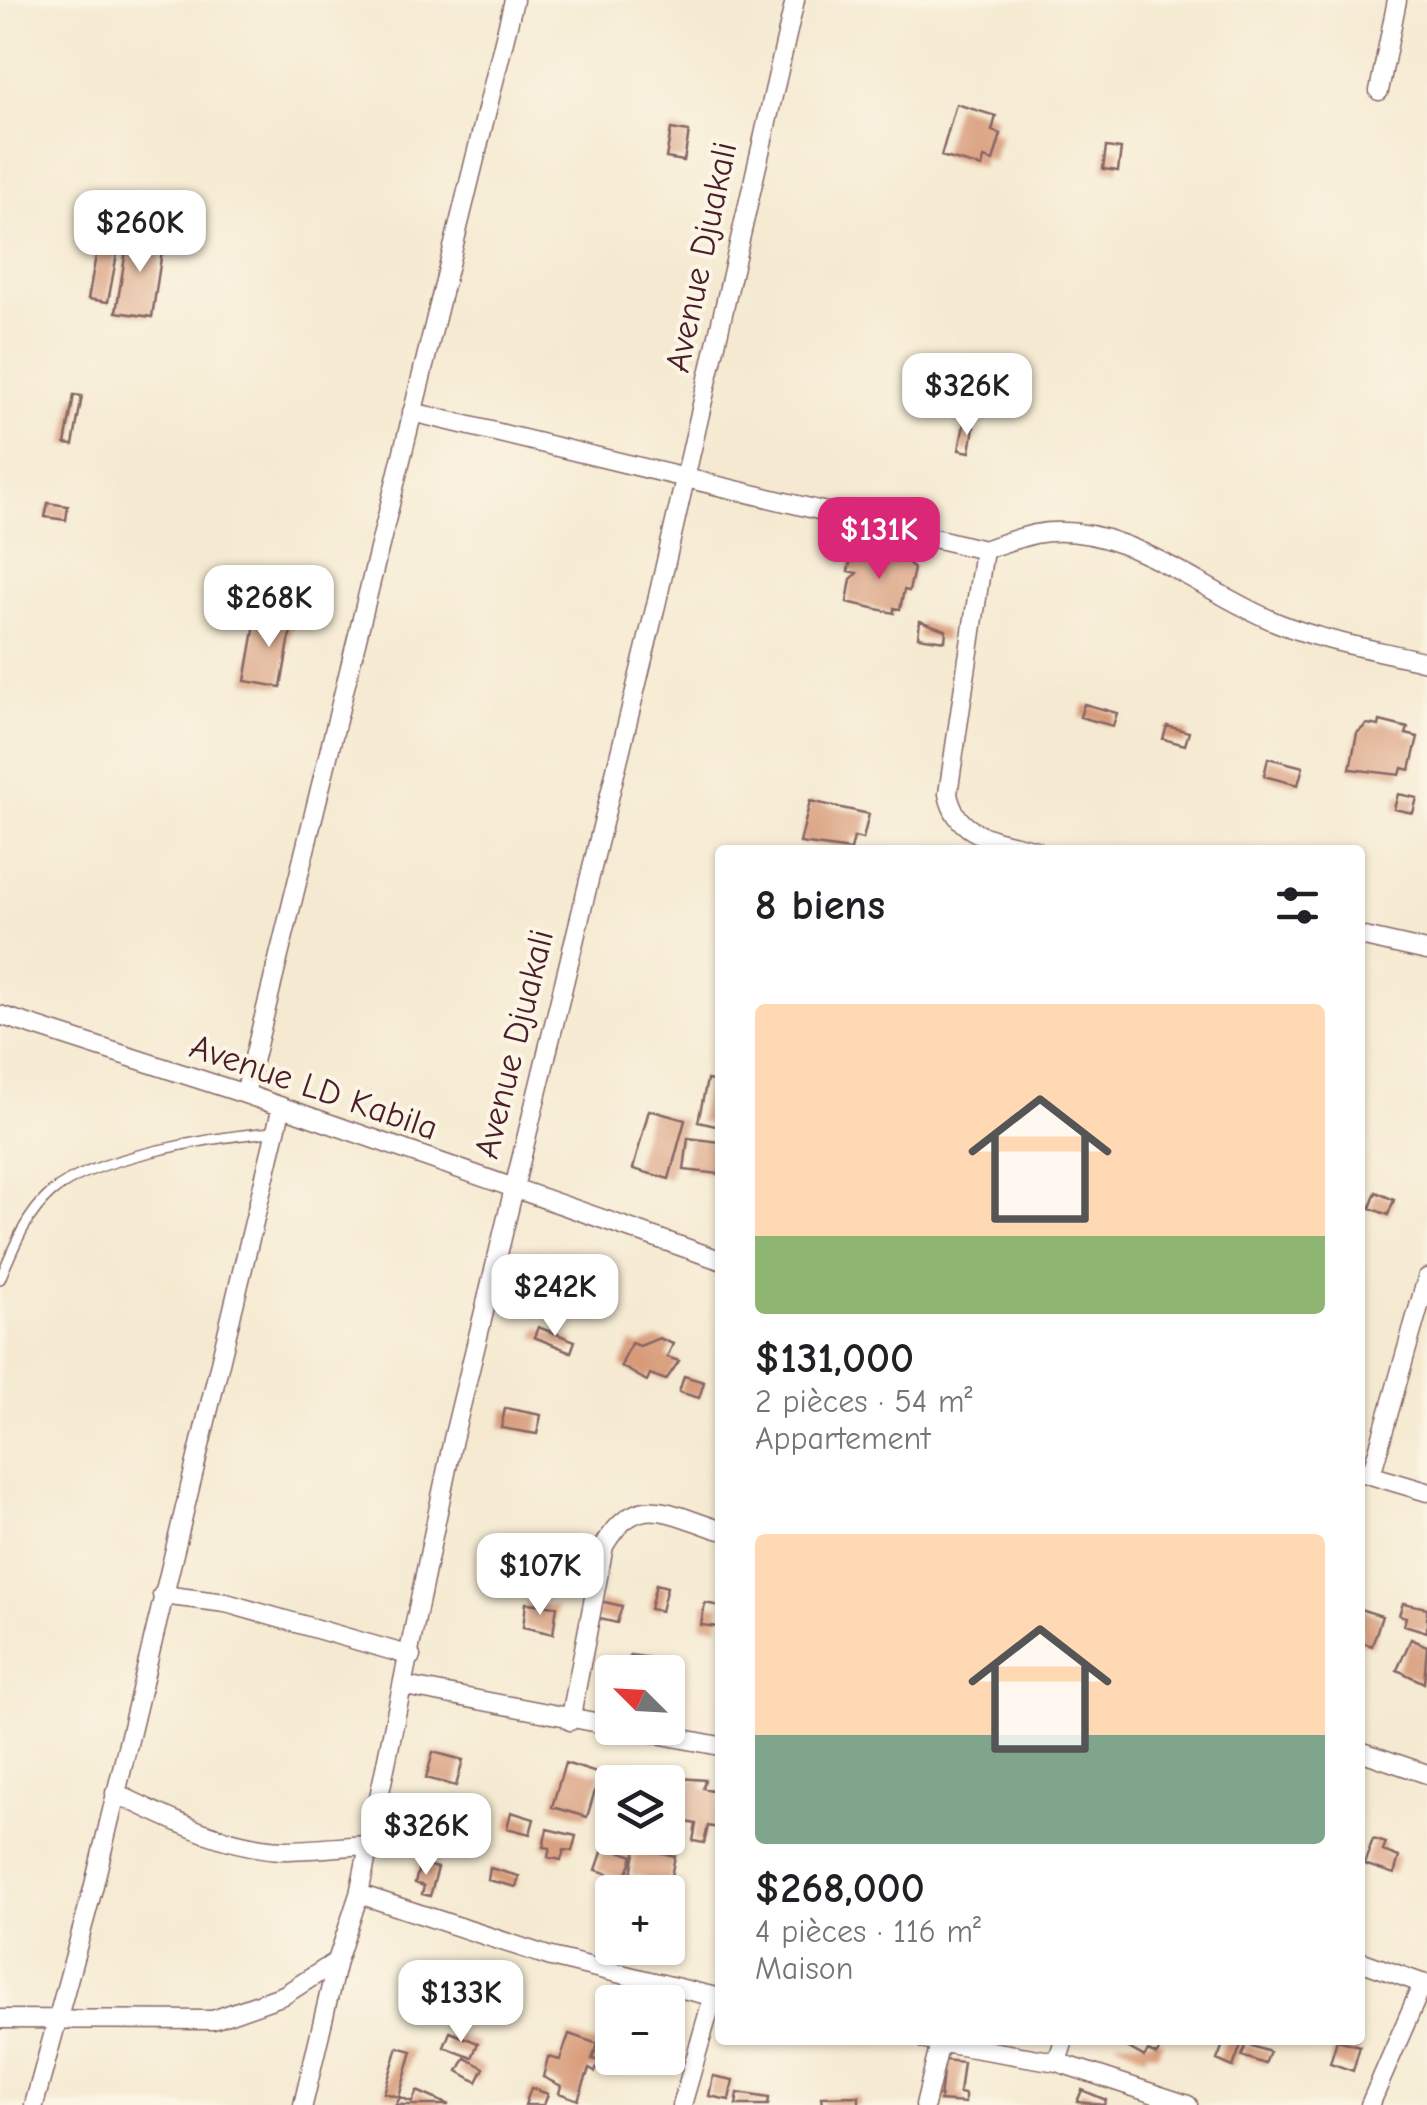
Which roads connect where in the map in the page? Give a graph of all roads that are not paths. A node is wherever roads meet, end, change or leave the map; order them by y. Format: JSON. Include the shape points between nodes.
{"nodes":[{"id":1,"x":514,"y":0,"type":"edge"},
{"id":2,"x":795,"y":0,"type":"edge"},
{"id":3,"x":1398,"y":0,"type":"edge"},
{"id":4,"x":1379,"y":92,"type":"dead end"},
{"id":5,"x":412,"y":412,"type":"junction"},
{"id":6,"x":686,"y":476,"type":"junction"},
{"id":7,"x":984,"y":550,"type":"junction"},
{"id":8,"x":1427,"y":662,"type":"edge"},
{"id":9,"x":1020,"y":845,"type":"edge"},
{"id":10,"x":1365,"y":937,"type":"edge"},
{"id":11,"x":1427,"y":951,"type":"edge"},
{"id":12,"x":0,"y":1015,"type":"edge"},
{"id":13,"x":244,"y":1094,"type":"junction"},
{"id":14,"x":281,"y":1110,"type":"junction"},
{"id":15,"x":273,"y":1132,"type":"junction"},
{"id":16,"x":512,"y":1191,"type":"junction"},
{"id":17,"x":715,"y":1258,"type":"edge"},
{"id":18,"x":1427,"y":1278,"type":"edge"},
{"id":19,"x":0,"y":1279,"type":"edge"},
{"id":20,"x":1366,"y":1473,"type":"edge"},
{"id":21,"x":1427,"y":1492,"type":"edge"},
{"id":22,"x":715,"y":1528,"type":"edge"},
{"id":23,"x":162,"y":1595,"type":"junction"},
{"id":24,"x":411,"y":1656,"type":"junction"},
{"id":25,"x":406,"y":1686,"type":"junction"},
{"id":26,"x":570,"y":1721,"type":"junction"},
{"id":27,"x":715,"y":1745,"type":"edge"},
{"id":28,"x":1365,"y":1753,"type":"edge"},
{"id":29,"x":1427,"y":1774,"type":"edge"},
{"id":30,"x":115,"y":1793,"type":"junction"},
{"id":31,"x":370,"y":1845,"type":"junction"},
{"id":32,"x":360,"y":1894,"type":"junction"},
{"id":33,"x":337,"y":1961,"type":"junction"},
{"id":34,"x":1365,"y":1962,"type":"edge"},
{"id":35,"x":1425,"y":1984,"type":"edge"},
{"id":36,"x":715,"y":1997,"type":"edge"},
{"id":37,"x":715,"y":2000,"type":"edge"},
{"id":38,"x":55,"y":2018,"type":"junction"},
{"id":39,"x":0,"y":2019,"type":"edge"},
{"id":40,"x":932,"y":2045,"type":"edge"},
{"id":41,"x":951,"y":2045,"type":"edge"},
{"id":42,"x":1062,"y":2045,"type":"edge"},
{"id":43,"x":1057,"y":2062,"type":"junction"},
{"id":44,"x":34,"y":2105,"type":"edge"},
{"id":45,"x":303,"y":2105,"type":"edge"},
{"id":46,"x":682,"y":2105,"type":"edge"},
{"id":47,"x":926,"y":2105,"type":"edge"},
{"id":48,"x":1188,"y":2105,"type":"edge"},
{"id":49,"x":1370,"y":2105,"type":"edge"}],
"edges":[{"from":1,"to":5,"type":"street"},
{"from":2,"to":6,"type":"street","name":"Avenue Djuakali"},
{"from":3,"to":4,"type":"street"},
{"from":5,"to":6,"type":"street"},
{"from":5,"to":13,"type":"street"},
{"from":6,"to":7,"type":"street"},
{"from":6,"to":16,"type":"street","name":"Avenue Djuakali"},
{"from":7,"to":8,"type":"street","via":[[1037,534],[1109,541],[1279,624]]},
{"from":7,"to":9,"type":"street","via":[[948,794],[952,816],[964,827]]},
{"from":10,"to":11,"type":"street"},
{"from":12,"to":13,"type":"street","name":"Avenue LD Kabila"},
{"from":13,"to":14,"type":"street","name":"Avenue LD Kabila"},
{"from":14,"to":15,"type":"street"},
{"from":14,"to":16,"type":"street","name":"Avenue LD Kabila"},
{"from":15,"to":19,"type":"lane","via":[[201,1141],[71,1178],[23,1228]]},
{"from":15,"to":23,"type":"street"},
{"from":16,"to":17,"type":"street","name":"Avenue LD Kabila"},
{"from":16,"to":24,"type":"street","name":"Avenue Djuakali","via":[[453,1439]]},
{"from":18,"to":20,"type":"street"},
{"from":20,"to":21,"type":"street"},
{"from":22,"to":26,"type":"street","via":[[650,1508],[618,1521],[604,1546]]},
{"from":23,"to":24,"type":"street","via":[[226,1603]]},
{"from":23,"to":30,"type":"street"},
{"from":24,"to":25,"type":"street","name":"Avenue Djuakali"},
{"from":25,"to":26,"type":"street"},
{"from":25,"to":31,"type":"street","name":"Avenue Djuakali"},
{"from":26,"to":27,"type":"street"},
{"from":28,"to":29,"type":"street"},
{"from":30,"to":31,"type":"street","via":[[232,1842],[282,1850]]},
{"from":30,"to":38,"type":"street"},
{"from":31,"to":32,"type":"street","name":"Avenue Djuakali"},
{"from":32,"to":33,"type":"street","name":"Avenue Djuakali"},
{"from":32,"to":36,"type":"street","via":[[551,1957]]},
{"from":33,"to":38,"type":"street","via":[[284,1995],[213,2020]]},
{"from":33,"to":45,"type":"street","name":"Avenue Djuakali"},
{"from":34,"to":35,"type":"street"},
{"from":35,"to":49,"type":"street"},
{"from":37,"to":46,"type":"street"},
{"from":38,"to":39,"type":"street"},
{"from":38,"to":44,"type":"street"},
{"from":40,"to":47,"type":"street"},
{"from":41,"to":43,"type":"street"},
{"from":42,"to":43,"type":"street"},
{"from":43,"to":48,"type":"street"}]}
